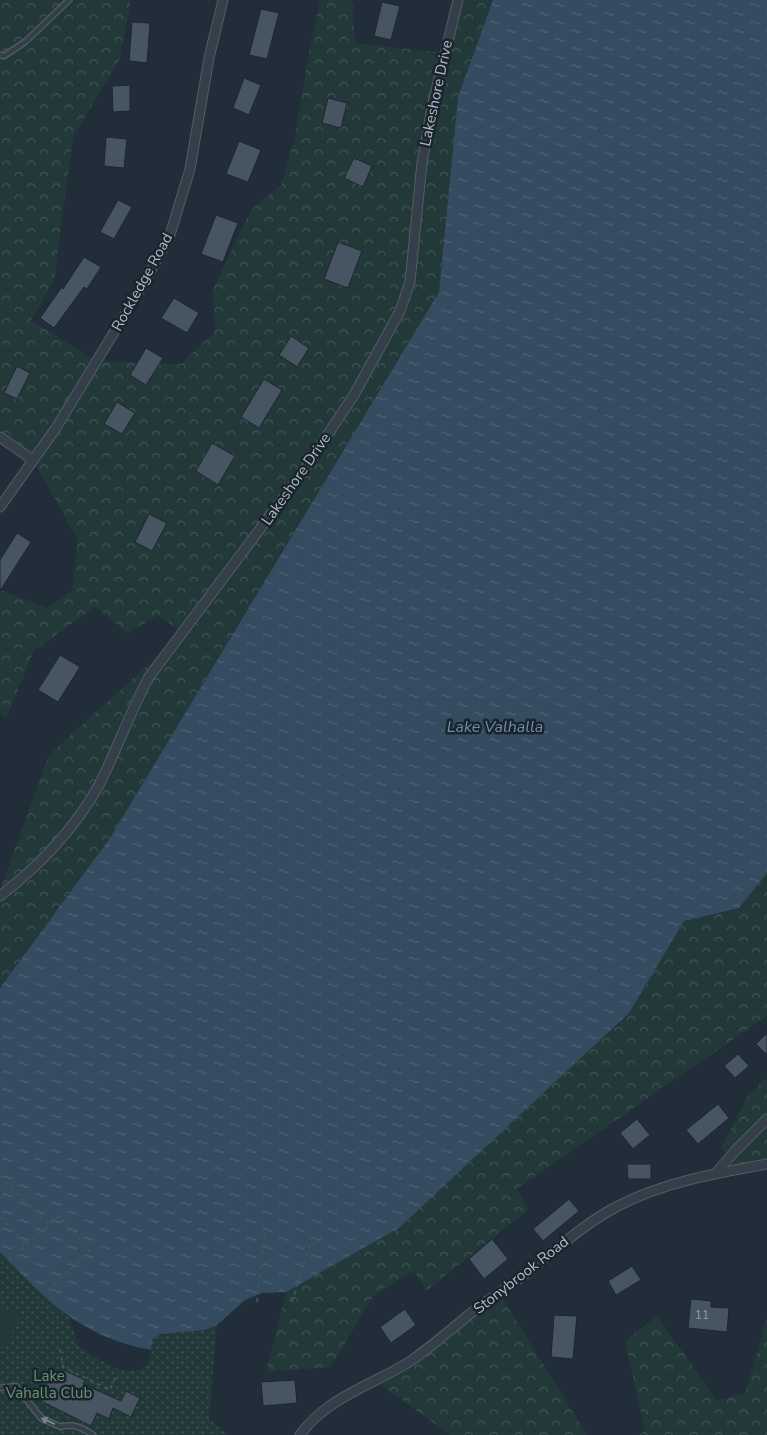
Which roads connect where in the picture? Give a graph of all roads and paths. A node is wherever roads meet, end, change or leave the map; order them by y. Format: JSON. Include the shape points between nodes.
{"nodes":[{"id":1,"x":69,"y":0,"type":"edge"},
{"id":2,"x":223,"y":0,"type":"edge"},
{"id":3,"x":458,"y":0,"type":"edge"},
{"id":4,"x":0,"y":55,"type":"edge"},
{"id":5,"x":0,"y":437,"type":"edge"},
{"id":6,"x":33,"y":460,"type":"junction"},
{"id":7,"x":0,"y":507,"type":"edge"},
{"id":8,"x":0,"y":896,"type":"edge"},
{"id":9,"x":767,"y":1119,"type":"edge"},
{"id":10,"x":767,"y":1164,"type":"edge"},
{"id":11,"x":716,"y":1173,"type":"junction"},
{"id":12,"x":0,"y":1176,"type":"edge"},
{"id":13,"x":0,"y":1217,"type":"edge"},
{"id":14,"x":49,"y":1225,"type":"junction"},
{"id":15,"x":265,"y":1230,"type":"dead end"},
{"id":16,"x":312,"y":1237,"type":"dead end"},
{"id":17,"x":27,"y":1245,"type":"junction"},
{"id":18,"x":9,"y":1261,"type":"dead end"},
{"id":19,"x":44,"y":1295,"type":"dead end"},
{"id":20,"x":256,"y":1302,"type":"dead end"},
{"id":21,"x":292,"y":1302,"type":"dead end"},
{"id":22,"x":60,"y":1349,"type":"dead end"},
{"id":23,"x":118,"y":1374,"type":"dead end"},
{"id":24,"x":0,"y":1388,"type":"edge"},
{"id":25,"x":93,"y":1435,"type":"edge"},
{"id":26,"x":300,"y":1435,"type":"edge"}],
"edges":[{"from":1,"to":4,"type":"lane","via":[[25,42],[4,56]]},
{"from":2,"to":6,"type":"street","name":"Rockledge Road","via":[[209,58],[190,169],[170,235],[56,428]]},
{"from":3,"to":8,"type":"street","name":"Lakeshore Drive","via":[[436,87],[422,163],[410,282],[386,339],[354,395],[302,473],[150,677],[98,785],[71,828]]},
{"from":5,"to":6,"type":"street"},
{"from":6,"to":7,"type":"street","name":"Rockledge Road"},
{"from":9,"to":11,"type":"street"},
{"from":10,"to":11,"type":"street","name":"Stonybrook Road"},
{"from":11,"to":26,"type":"street","name":"Stonybrook Road","via":[[648,1193],[600,1216],[434,1344],[396,1370],[337,1400]]},
{"from":12,"to":14,"type":"path"},
{"from":13,"to":17,"type":"path"},
{"from":14,"to":17,"type":"path"},
{"from":14,"to":19,"type":"path","via":[[59,1216],[90,1250]]},
{"from":15,"to":20,"type":"path"},
{"from":16,"to":21,"type":"path"},
{"from":17,"to":18,"type":"path"},
{"from":22,"to":23,"type":"path","via":[[63,1367],[110,1390]]},
{"from":25,"to":24,"type":"lane","one_way":true,"via":[[83,1428],[62,1427],[41,1418],[16,1386]]}]}
